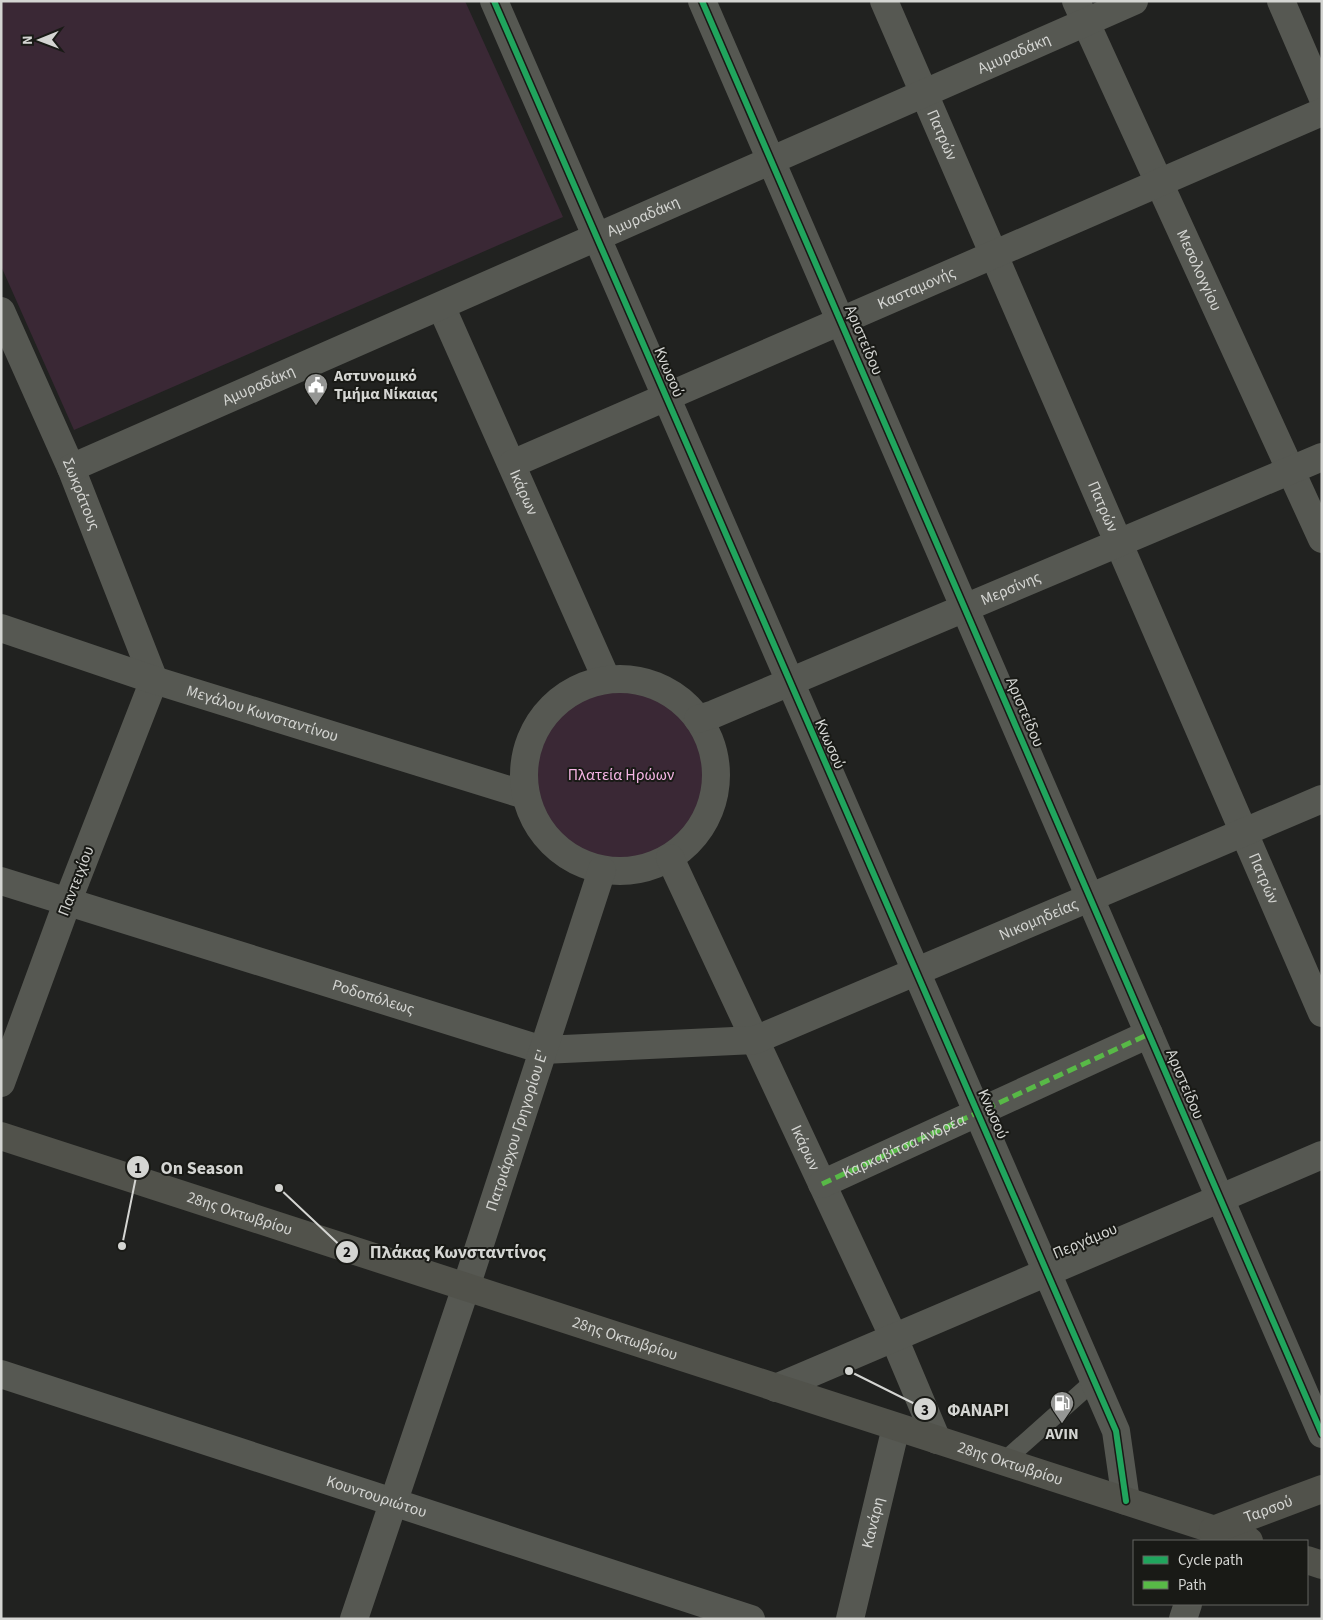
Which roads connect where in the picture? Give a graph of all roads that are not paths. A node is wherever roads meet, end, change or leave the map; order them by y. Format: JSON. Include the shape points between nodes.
{"nodes":[{"id":1,"x":494,"y":1,"type":"edge"},
{"id":2,"x":702,"y":1,"type":"edge"},
{"id":3,"x":884,"y":1,"type":"edge"},
{"id":4,"x":1134,"y":1,"type":"edge"},
{"id":5,"x":1281,"y":1,"type":"edge"},
{"id":6,"x":1080,"y":11,"type":"edge"},
{"id":7,"x":923,"y":94,"type":"junction"},
{"id":8,"x":1322,"y":96,"type":"edge"},
{"id":9,"x":1322,"y":112,"type":"edge"},
{"id":10,"x":772,"y":161,"type":"junction"},
{"id":11,"x":1160,"y":184,"type":"junction"},
{"id":12,"x":598,"y":237,"type":"junction"},
{"id":13,"x":995,"y":255,"type":"junction"},
{"id":14,"x":441,"y":306,"type":"junction"},
{"id":15,"x":1,"y":310,"type":"edge"},
{"id":16,"x":841,"y":322,"type":"junction"},
{"id":17,"x":665,"y":399,"type":"junction"},
{"id":18,"x":1322,"y":457,"type":"edge"},
{"id":19,"x":512,"y":464,"type":"junction"},
{"id":20,"x":71,"y":468,"type":"junction"},
{"id":21,"x":1292,"y":469,"type":"junction"},
{"id":22,"x":1322,"y":539,"type":"edge"},
{"id":23,"x":1120,"y":543,"type":"junction"},
{"id":24,"x":965,"y":608,"type":"junction"},
{"id":25,"x":1,"y":628,"type":"edge"},
{"id":26,"x":606,"y":678,"type":"junction"},
{"id":27,"x":154,"y":680,"type":"junction"},
{"id":28,"x":789,"y":683,"type":"junction"},
{"id":29,"x":698,"y":719,"type":"junction"},
{"id":30,"x":525,"y":795,"type":"junction"},
{"id":31,"x":1322,"y":799,"type":"edge"},
{"id":32,"x":1243,"y":832,"type":"junction"},
{"id":33,"x":670,"y":858,"type":"junction"},
{"id":34,"x":602,"y":870,"type":"junction"},
{"id":35,"x":1,"y":881,"type":"edge"},
{"id":36,"x":1090,"y":897,"type":"junction"},
{"id":37,"x":67,"y":903,"type":"junction"},
{"id":38,"x":915,"y":972,"type":"junction"},
{"id":39,"x":1322,"y":1013,"type":"edge"},
{"id":40,"x":1149,"y":1034,"type":"junction"},
{"id":41,"x":755,"y":1040,"type":"junction"},
{"id":42,"x":543,"y":1050,"type":"junction"},
{"id":43,"x":1,"y":1083,"type":"edge"},
{"id":44,"x":977,"y":1112,"type":"junction"},
{"id":45,"x":1,"y":1136,"type":"edge"},
{"id":46,"x":1322,"y":1155,"type":"edge"},
{"id":47,"x":822,"y":1184,"type":"junction"},
{"id":48,"x":1220,"y":1198,"type":"junction"},
{"id":49,"x":1048,"y":1272,"type":"junction"},
{"id":50,"x":466,"y":1286,"type":"junction"},
{"id":51,"x":894,"y":1338,"type":"junction"},
{"id":52,"x":1,"y":1374,"type":"edge"},
{"id":53,"x":1094,"y":1381,"type":"junction"},
{"id":54,"x":776,"y":1388,"type":"junction"},
{"id":55,"x":896,"y":1427,"type":"junction"},
{"id":56,"x":1322,"y":1434,"type":"edge"},
{"id":57,"x":937,"y":1440,"type":"junction"},
{"id":58,"x":1003,"y":1462,"type":"junction"},
{"id":59,"x":1322,"y":1489,"type":"edge"},
{"id":60,"x":1126,"y":1501,"type":"junction"},
{"id":61,"x":394,"y":1502,"type":"junction"},
{"id":62,"x":1211,"y":1535,"type":"edge"},
{"id":63,"x":1243,"y":1540,"type":"edge"},
{"id":64,"x":1308,"y":1560,"type":"edge"},
{"id":65,"x":1322,"y":1565,"type":"edge"},
{"id":66,"x":1188,"y":1605,"type":"edge"},
{"id":67,"x":354,"y":1619,"type":"edge"},
{"id":68,"x":751,"y":1619,"type":"edge"},
{"id":69,"x":850,"y":1619,"type":"edge"},
{"id":70,"x":1183,"y":1619,"type":"edge"}],
"edges":[{"from":1,"to":12,"type":"street","name":"Κνωσού"},
{"from":2,"to":10,"type":"street","name":"Αριστείδου"},
{"from":3,"to":7,"type":"street","name":"Πατρών"},
{"from":4,"to":6,"type":"street","name":"Αμυραδάκη"},
{"from":5,"to":8,"type":"street"},
{"from":6,"to":7,"type":"street","name":"Αμυραδάκη"},
{"from":6,"to":11,"type":"street","name":"Μεσολογγίου"},
{"from":7,"to":10,"type":"street","name":"Αμυραδάκη"},
{"from":7,"to":13,"type":"street","name":"Πατρών"},
{"from":9,"to":11,"type":"street","name":"Κασταμονής"},
{"from":10,"to":12,"type":"street","name":"Αμυραδάκη"},
{"from":10,"to":16,"type":"street","name":"Αριστείδου"},
{"from":11,"to":13,"type":"street","name":"Κασταμονής"},
{"from":11,"to":21,"type":"street","name":"Μεσολογγίου"},
{"from":12,"to":14,"type":"street","name":"Αμυραδάκη"},
{"from":12,"to":17,"type":"street","name":"Κνωσού"},
{"from":13,"to":16,"type":"street","name":"Κασταμονής"},
{"from":13,"to":23,"type":"street","name":"Πατρών"},
{"from":14,"to":19,"type":"street","name":"Ικάρων"},
{"from":14,"to":20,"type":"street","name":"Αμυραδάκη"},
{"from":15,"to":20,"type":"street","name":"Σωκράτους"},
{"from":16,"to":17,"type":"street","name":"Κασταμονής"},
{"from":16,"to":24,"type":"street","name":"Αριστείδου"},
{"from":17,"to":19,"type":"street","name":"Κασταμονής"},
{"from":17,"to":28,"type":"street","name":"Κνωσού"},
{"from":18,"to":21,"type":"street","name":"Μερσίνης"},
{"from":19,"to":26,"type":"street","name":"Ικάρων"},
{"from":20,"to":27,"type":"street","name":"Σωκράτους"},
{"from":21,"to":22,"type":"street","name":"Μεσολογγίου"},
{"from":21,"to":23,"type":"street","name":"Μερσίνης"},
{"from":23,"to":24,"type":"street","name":"Μερσίνης"},
{"from":23,"to":32,"type":"street","name":"Πατρών"},
{"from":24,"to":28,"type":"street","name":"Μερσίνης"},
{"from":24,"to":36,"type":"street","name":"Αριστείδου"},
{"from":25,"to":27,"type":"street","name":"Μεγάλου Κωνσταντίνου"},
{"from":26,"to":29,"type":"street","via":[[632,678],[658,686],[680,699]]},
{"from":26,"to":30,"type":"street","via":[[575,688],[550,707],[536,726],[523,763]]},
{"from":27,"to":30,"type":"street","name":"Μεγάλου Κωνσταντίνου"},
{"from":27,"to":37,"type":"street","name":"Παντειχίου"},
{"from":28,"to":29,"type":"street","name":"Μερσίνης"},
{"from":28,"to":38,"type":"street","name":"Κνωσού"},
{"from":29,"to":33,"type":"street","via":[[709,738],[716,783],[702,826],[688,844]]},
{"from":30,"to":34,"type":"street","via":[[535,822],[552,844],[575,861]]},
{"from":31,"to":32,"type":"street","name":"Νικομηδείας"},
{"from":32,"to":36,"type":"street","name":"Νικομηδείας"},
{"from":32,"to":39,"type":"street","name":"Πατρών"},
{"from":33,"to":34,"type":"street","via":[[625,872]]},
{"from":33,"to":41,"type":"street","name":"Ικάρων"},
{"from":34,"to":42,"type":"street","name":"Πατριάρχου Γρηγορίου Ε'"},
{"from":35,"to":37,"type":"street","name":"Ροδοπόλεως"},
{"from":36,"to":38,"type":"street","name":"Νικομηδείας"},
{"from":36,"to":40,"type":"street","name":"Αριστείδου"},
{"from":37,"to":42,"type":"street","name":"Ροδοπόλεως"},
{"from":37,"to":43,"type":"street","name":"Παντειχίου"},
{"from":38,"to":41,"type":"street","name":"Νικομηδείας"},
{"from":38,"to":44,"type":"street","name":"Κνωσού"},
{"from":40,"to":44,"type":"street","name":"Καρκαβίτσα Ανδρέα"},
{"from":40,"to":48,"type":"street","name":"Αριστείδου"},
{"from":41,"to":42,"type":"street","name":"Ροδοπόλεως"},
{"from":41,"to":47,"type":"street","name":"Ικάρων"},
{"from":42,"to":50,"type":"street","name":"Πατριάρχου Γρηγορίου Ε'"},
{"from":44,"to":47,"type":"street","name":"Καρκαβίτσα Ανδρέα"},
{"from":44,"to":49,"type":"street","name":"Κνωσού"},
{"from":45,"to":50,"type":"main road","name":"28ης Οκτωβρίου"},
{"from":46,"to":48,"type":"street","name":"Περγάμου"},
{"from":47,"to":51,"type":"street","name":"Ικάρων"},
{"from":48,"to":49,"type":"street","name":"Περγάμου"},
{"from":48,"to":56,"type":"street","name":"Αριστείδου"},
{"from":49,"to":51,"type":"street","name":"Περγάμου"},
{"from":49,"to":53,"type":"street","name":"Κνωσού"},
{"from":50,"to":54,"type":"main road","name":"28ης Οκτωβρίου"},
{"from":50,"to":61,"type":"street","name":"Πατριάρχου Γρηγορίου Ε'"},
{"from":51,"to":54,"type":"street","name":"Περγάμου"},
{"from":51,"to":57,"type":"street","name":"Ικάρων"},
{"from":52,"to":61,"type":"street","name":"Κουντουριώτου"},
{"from":53,"to":58,"type":"lane"},
{"from":53,"to":60,"type":"street","name":"Κνωσού","via":[[1116,1431]]},
{"from":54,"to":55,"type":"main road","name":"28ης Οκτωβρίου"},
{"from":55,"to":57,"type":"main road","name":"28ης Οκτωβρίου"},
{"from":55,"to":69,"type":"street","name":"Κανάρη"},
{"from":57,"to":58,"type":"main road","name":"28ης Οκτωβρίου"},
{"from":58,"to":60,"type":"main road","name":"28ης Οκτωβρίου"},
{"from":59,"to":62,"type":"main road","name":"Ταρσού"},
{"from":60,"to":62,"type":"main road","name":"28ης Οκτωβρίου"},
{"from":61,"to":67,"type":"street","name":"Πατριάρχου Γρηγορίου Ε'"},
{"from":61,"to":68,"type":"street","name":"Κουντουριώτου"},
{"from":62,"to":63,"type":"main road","name":"28ης Οκτωβρίου"},
{"from":64,"to":65,"type":"main road"},
{"from":66,"to":70,"type":"street"}]}
